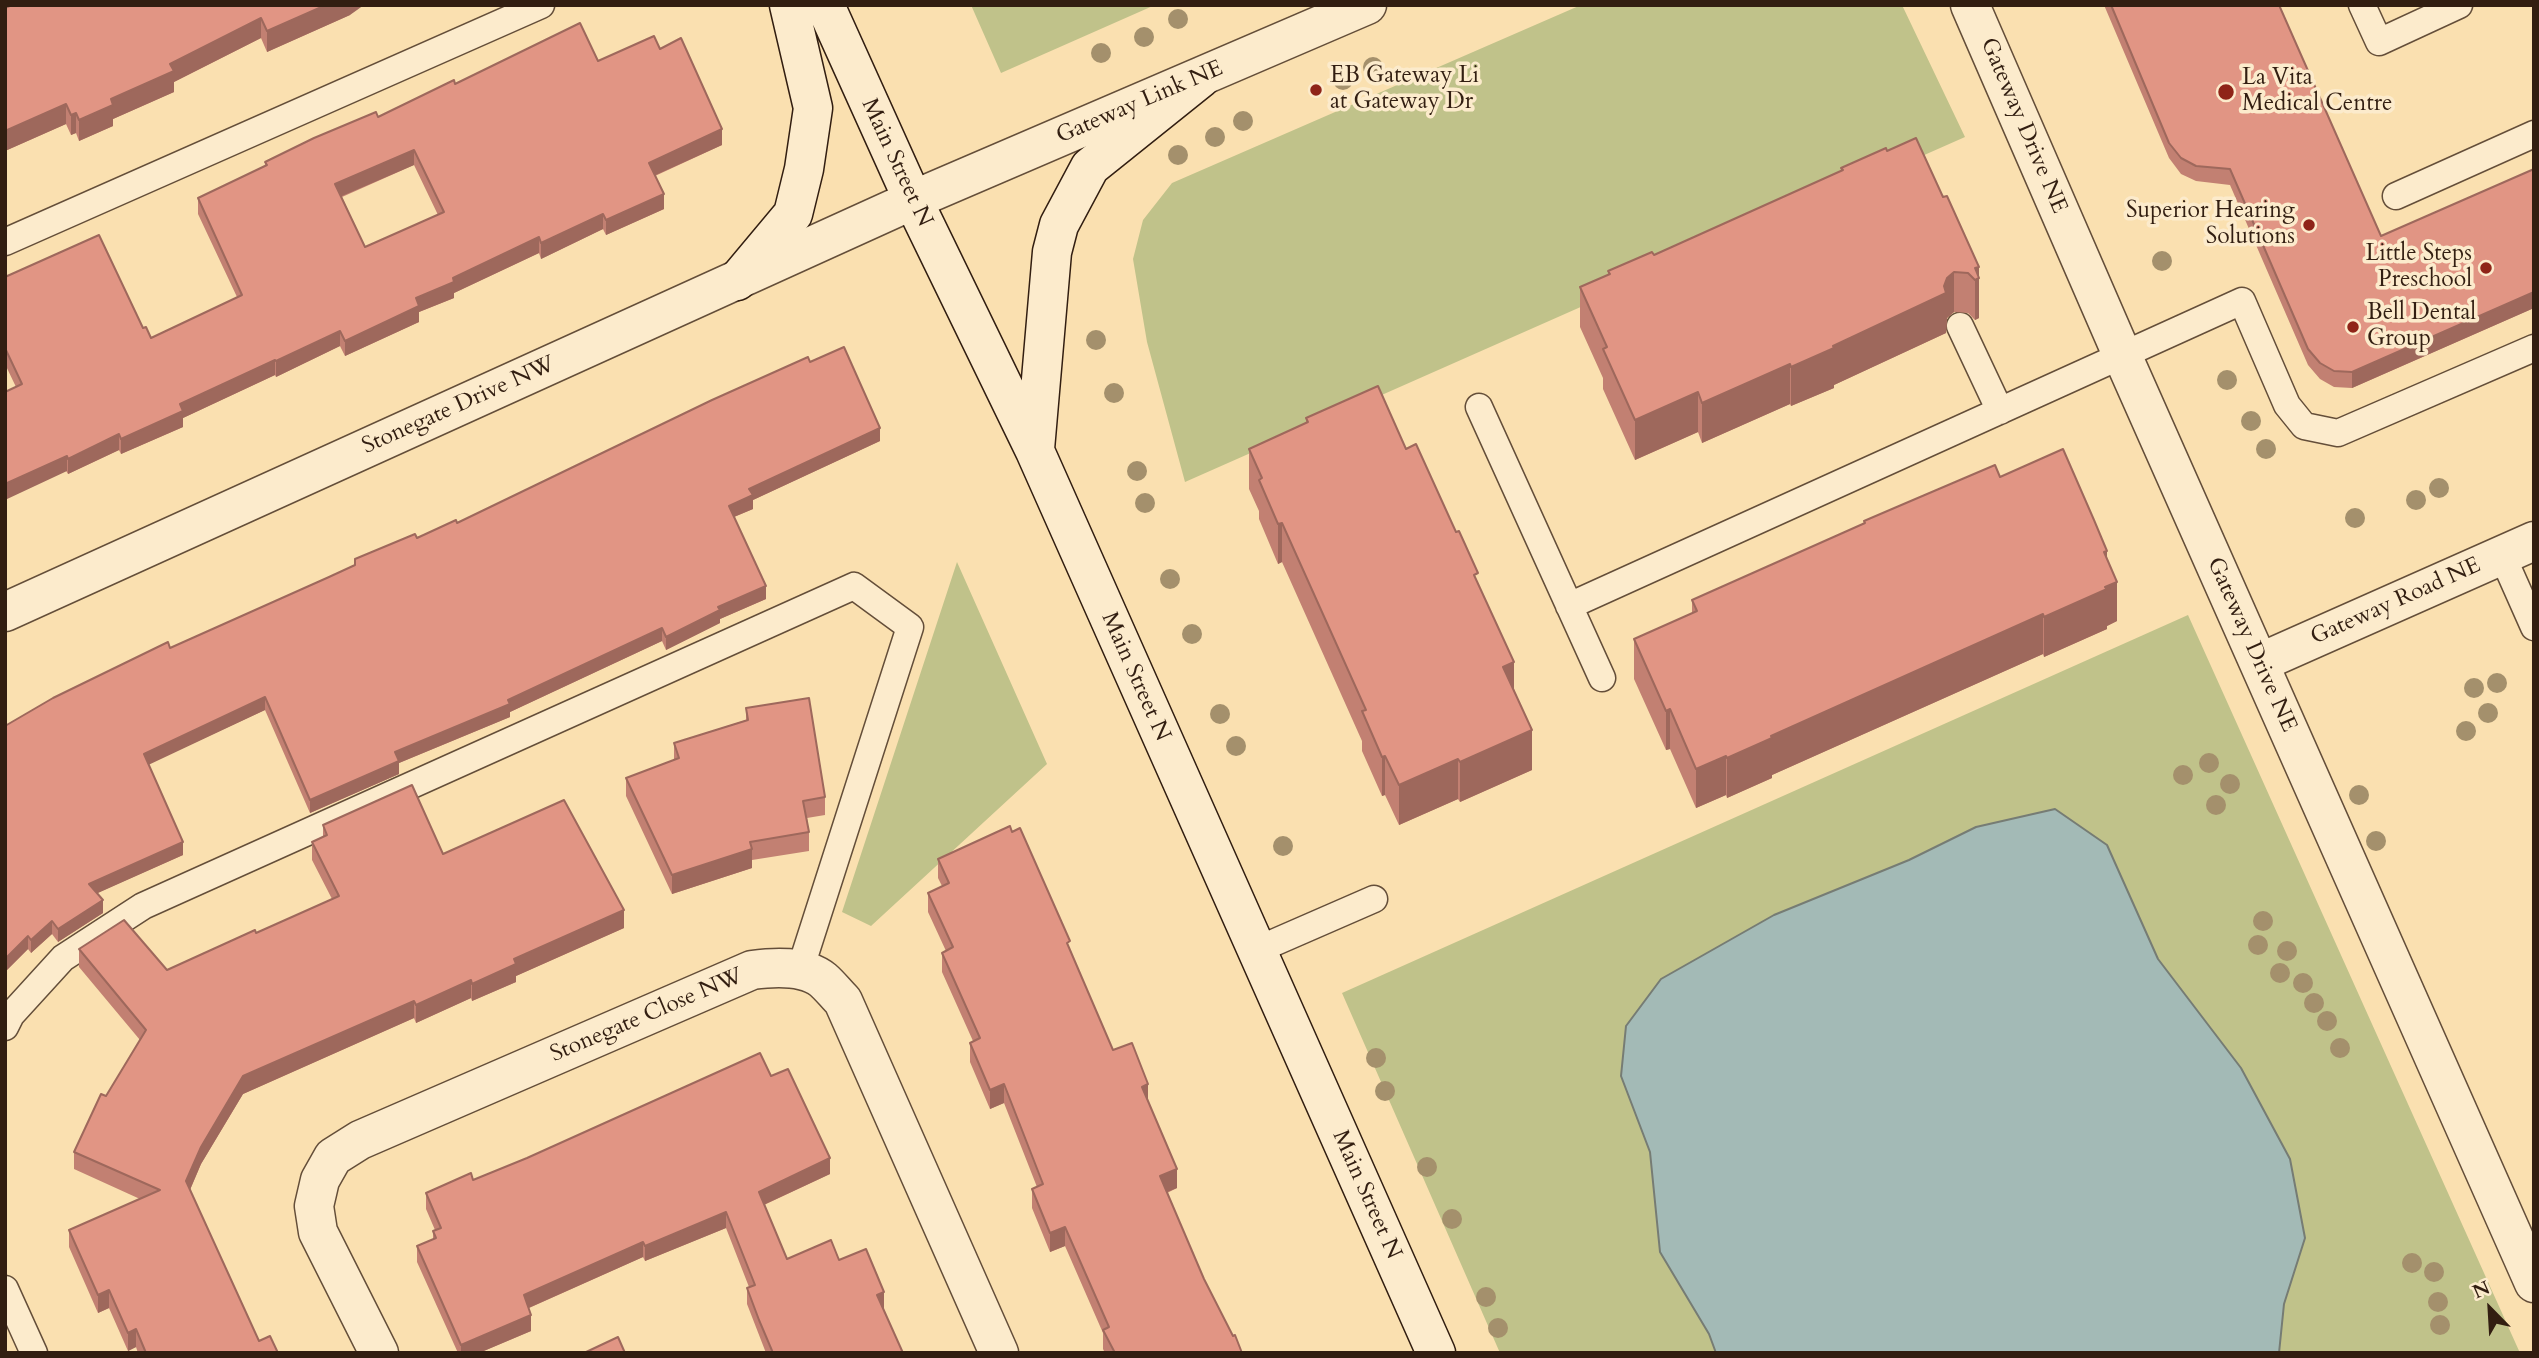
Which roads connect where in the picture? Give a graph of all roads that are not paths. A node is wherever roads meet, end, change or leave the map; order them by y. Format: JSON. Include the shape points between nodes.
{"nodes":[{"id":1,"x":541,"y":5,"type":"edge"},
{"id":2,"x":789,"y":5,"type":"edge"},
{"id":3,"x":825,"y":5,"type":"edge"},
{"id":4,"x":1367,"y":5,"type":"edge"},
{"id":5,"x":1970,"y":5,"type":"edge"},
{"id":6,"x":2362,"y":5,"type":"edge"},
{"id":7,"x":2459,"y":5,"type":"edge"},
{"id":8,"x":1201,"y":78,"type":"junction"},
{"id":9,"x":2534,"y":134,"type":"edge"},
{"id":10,"x":2396,"y":195,"type":"dead end"},
{"id":11,"x":913,"y":200,"type":"junction"},
{"id":12,"x":5,"y":242,"type":"edge"},
{"id":13,"x":737,"y":281,"type":"junction"},
{"id":14,"x":1960,"y":327,"type":"dead end"},
{"id":15,"x":2534,"y":348,"type":"edge"},
{"id":16,"x":2123,"y":356,"type":"junction"},
{"id":17,"x":1479,"y":407,"type":"dead end"},
{"id":18,"x":2000,"y":411,"type":"junction"},
{"id":19,"x":1035,"y":451,"type":"junction"},
{"id":20,"x":2518,"y":548,"type":"edge"},
{"id":21,"x":1569,"y":606,"type":"junction"},
{"id":22,"x":5,"y":612,"type":"edge"},
{"id":23,"x":2534,"y":627,"type":"edge"},
{"id":24,"x":2259,"y":663,"type":"junction"},
{"id":25,"x":1602,"y":678,"type":"dead end"},
{"id":26,"x":1374,"y":899,"type":"dead end"},
{"id":27,"x":1257,"y":950,"type":"junction"},
{"id":28,"x":800,"y":970,"type":"junction"},
{"id":29,"x":5,"y":1027,"type":"edge"},
{"id":30,"x":2534,"y":1283,"type":"edge"},
{"id":31,"x":5,"y":1289,"type":"edge"},
{"id":32,"x":34,"y":1353,"type":"edge"},
{"id":33,"x":379,"y":1353,"type":"edge"},
{"id":34,"x":999,"y":1353,"type":"edge"},
{"id":35,"x":1436,"y":1353,"type":"edge"}],
"edges":[{"from":1,"to":12,"type":"lane"},
{"from":2,"to":13,"type":"street","via":[[813,108],[804,169],[793,214]]},
{"from":3,"to":11,"type":"street","name":"Main Street N"},
{"from":4,"to":8,"type":"street","name":"Gateway Link NE"},
{"from":5,"to":16,"type":"street","name":"Gateway Drive NE"},
{"from":6,"to":7,"type":"lane","via":[[2379,42]]},
{"from":8,"to":11,"type":"street","name":"Gateway Link NE"},
{"from":8,"to":19,"type":"street","via":[[1090,167],[1059,225],[1052,252]]},
{"from":9,"to":10,"type":"lane"},
{"from":11,"to":13,"type":"street","name":"Stonegate Drive NW"},
{"from":11,"to":19,"type":"street","name":"Main Street N"},
{"from":13,"to":22,"type":"street","name":"Stonegate Drive NW"},
{"from":14,"to":18,"type":"lane"},
{"from":15,"to":16,"type":"lane","via":[[2338,433],[2304,426],[2287,405],[2242,301]]},
{"from":16,"to":18,"type":"lane"},
{"from":16,"to":24,"type":"street","name":"Gateway Drive NE"},
{"from":17,"to":21,"type":"lane"},
{"from":18,"to":21,"type":"lane"},
{"from":19,"to":27,"type":"street","name":"Main Street N"},
{"from":20,"to":23,"type":"lane"},
{"from":20,"to":24,"type":"street","name":"Gateway Road NE"},
{"from":21,"to":25,"type":"lane"},
{"from":24,"to":30,"type":"street","name":"Gateway Drive NE"},
{"from":26,"to":27,"type":"lane"},
{"from":27,"to":35,"type":"street","name":"Main Street N"},
{"from":28,"to":29,"type":"lane","via":[[910,627],[854,586],[143,906],[64,958]]},
{"from":28,"to":33,"type":"street","name":"Stonegate Close NW","via":[[752,970],[360,1140],[333,1157],[320,1180],[314,1206],[318,1232]]},
{"from":28,"to":34,"type":"street","name":"Stonegate Close NW","via":[[821,979],[843,1001]]},
{"from":31,"to":32,"type":"lane"}]}
